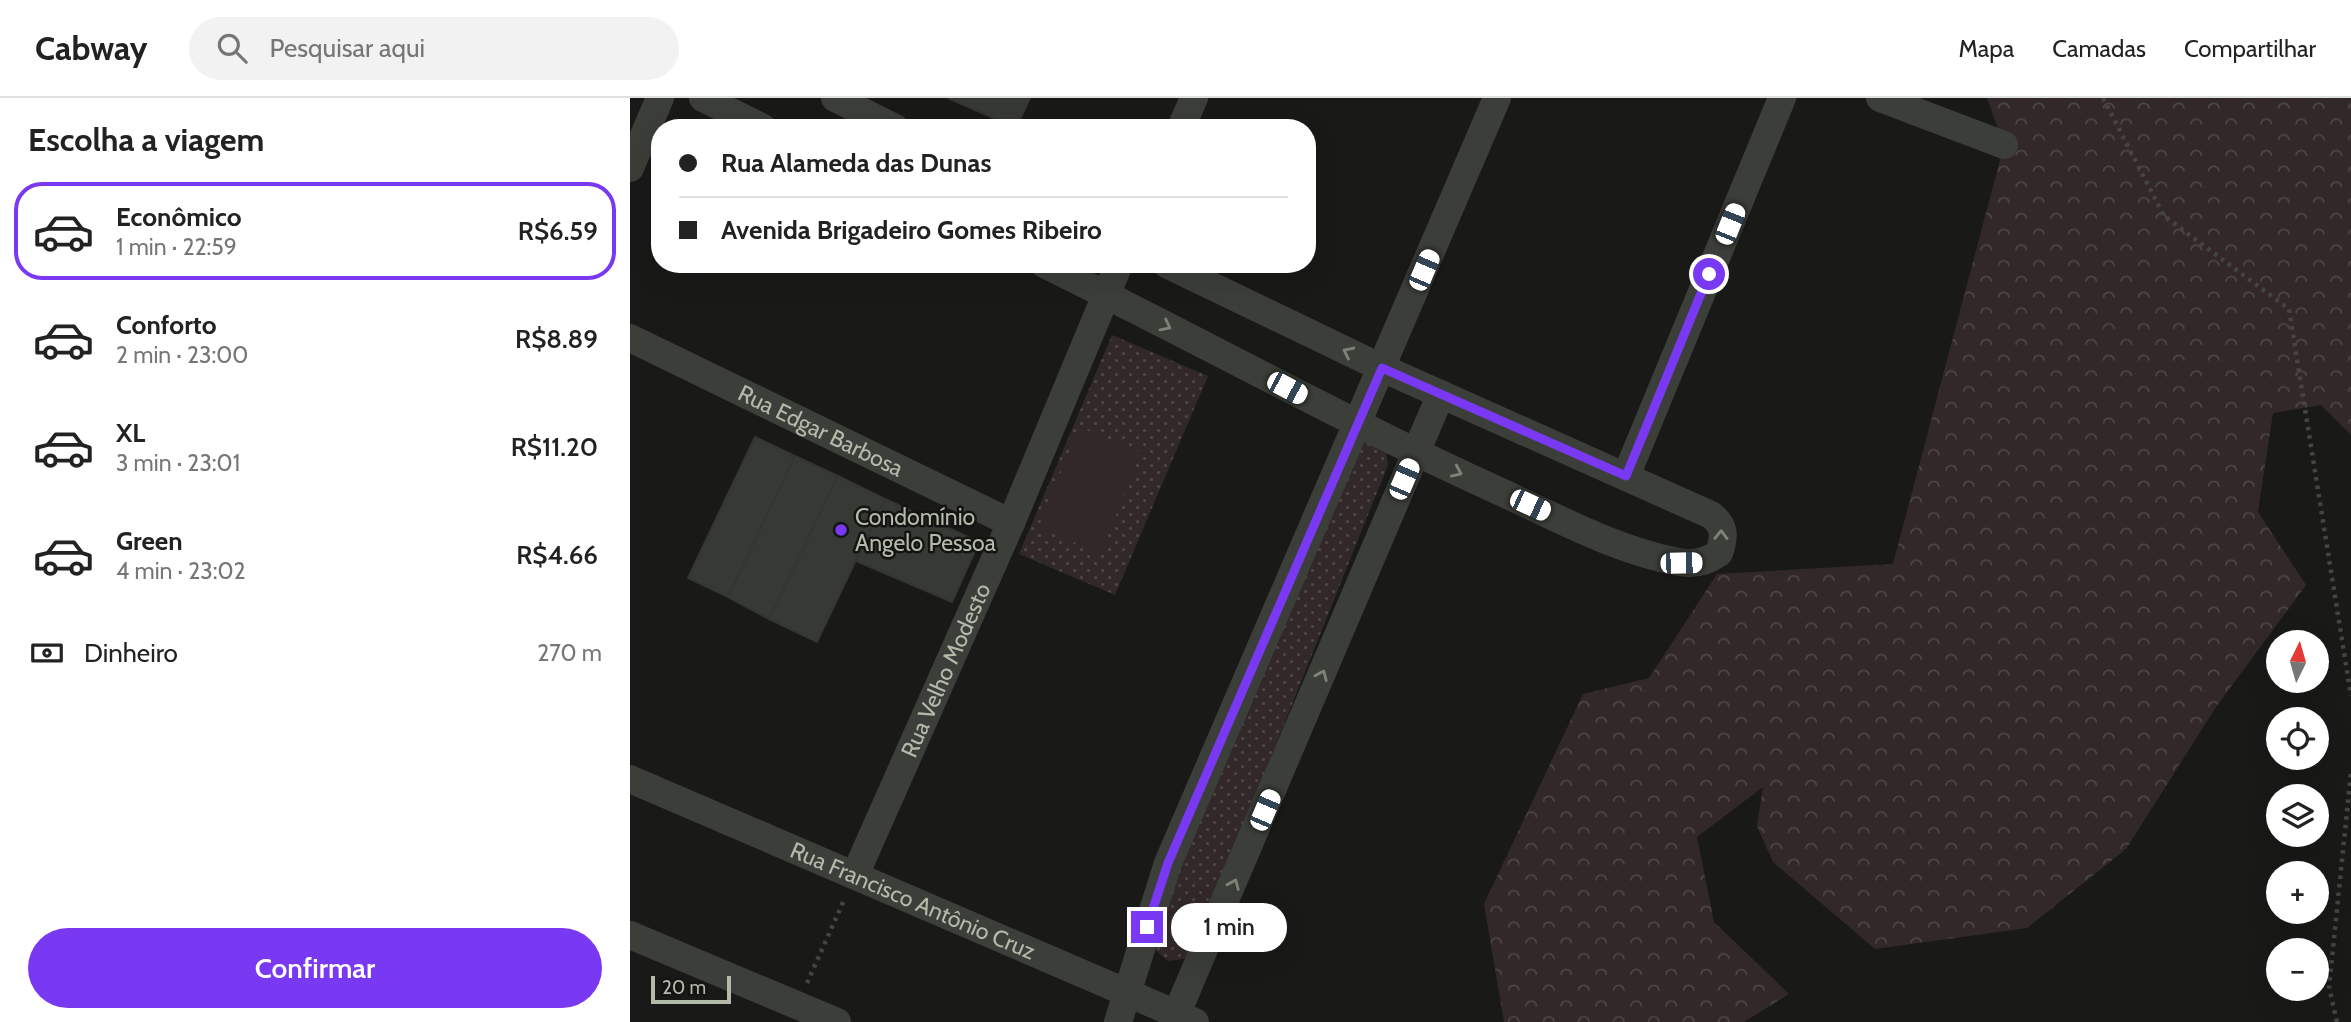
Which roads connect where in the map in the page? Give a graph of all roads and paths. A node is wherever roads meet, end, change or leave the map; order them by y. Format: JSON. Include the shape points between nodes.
{"nodes":[{"id":1,"x":660,"y":98,"type":"edge"},
{"id":2,"x":703,"y":98,"type":"edge"},
{"id":3,"x":1194,"y":98,"type":"edge"},
{"id":4,"x":1497,"y":98,"type":"edge"},
{"id":5,"x":1782,"y":98,"type":"edge"},
{"id":6,"x":1881,"y":98,"type":"edge"},
{"id":7,"x":2103,"y":98,"type":"edge"},
{"id":8,"x":851,"y":108,"type":"edge"},
{"id":9,"x":745,"y":119,"type":"edge"},
{"id":10,"x":875,"y":119,"type":"edge"},
{"id":11,"x":1185,"y":119,"type":"edge"},
{"id":12,"x":2004,"y":145,"type":"dead end"},
{"id":13,"x":630,"y":168,"type":"edge"},
{"id":14,"x":1063,"y":273,"type":"edge"},
{"id":15,"x":1115,"y":273,"type":"edge"},
{"id":16,"x":1185,"y":273,"type":"edge"},
{"id":17,"x":1106,"y":294,"type":"junction"},
{"id":18,"x":630,"y":338,"type":"edge"},
{"id":19,"x":1382,"y":368,"type":"junction"},
{"id":20,"x":1441,"y":394,"type":"junction"},
{"id":21,"x":1355,"y":424,"type":"junction"},
{"id":22,"x":1415,"y":454,"type":"junction"},
{"id":23,"x":1626,"y":476,"type":"junction"},
{"id":24,"x":1011,"y":523,"type":"junction"},
{"id":25,"x":2351,"y":696,"type":"edge"},
{"id":26,"x":2351,"y":773,"type":"edge"},
{"id":27,"x":630,"y":779,"type":"edge"},
{"id":28,"x":855,"y":875,"type":"junction"},
{"id":29,"x":630,"y":935,"type":"edge"},
{"id":30,"x":1126,"y":993,"type":"junction"},
{"id":31,"x":797,"y":1006,"type":"junction"},
{"id":32,"x":1181,"y":1019,"type":"edge"},
{"id":33,"x":837,"y":1022,"type":"edge"},
{"id":34,"x":1118,"y":1022,"type":"edge"},
{"id":35,"x":2337,"y":1022,"type":"edge"}],
"edges":[{"from":1,"to":13,"type":"street"},
{"from":2,"to":9,"type":"street"},
{"from":3,"to":11,"type":"street"},
{"from":4,"to":19,"type":"street"},
{"from":5,"to":23,"type":"street"},
{"from":6,"to":12,"type":"street"},
{"from":7,"to":25,"type":"path","via":[[2164,216],[2288,309]]},
{"from":8,"to":10,"type":"street"},
{"from":14,"to":17,"type":"street"},
{"from":15,"to":17,"type":"street","name":"Rua Velho Modesto"},
{"from":19,"to":16,"type":"street","one_way":true},
{"from":17,"to":21,"type":"street","one_way":true},
{"from":17,"to":24,"type":"street","name":"Rua Velho Modesto"},
{"from":18,"to":24,"type":"street","name":"Rua Edgar Barbosa"},
{"from":19,"to":20,"type":"street"},
{"from":19,"to":21,"type":"street"},
{"from":20,"to":22,"type":"street"},
{"from":20,"to":23,"type":"street"},
{"from":21,"to":22,"type":"street"},
{"from":21,"to":30,"type":"street","via":[[1168,863]]},
{"from":22,"to":23,"type":"street","one_way":true,"via":[[1617,543],[1681,563],[1709,560],[1719,553],[1721,523]]},
{"from":32,"to":22,"type":"street","one_way":true,"via":[[1200,963]]},
{"from":24,"to":28,"type":"street","name":"Rua Velho Modesto"},
{"from":26,"to":35,"type":"path","via":[[2329,987]]},
{"from":27,"to":28,"type":"street","name":"Rua Francisco Antônio Cruz"},
{"from":28,"to":30,"type":"street","name":"Rua Francisco Antônio Cruz"},
{"from":28,"to":31,"type":"path"},
{"from":29,"to":31,"type":"street"},
{"from":30,"to":32,"type":"street","name":"Rua Francisco Antônio Cruz"},
{"from":30,"to":34,"type":"street"},
{"from":31,"to":33,"type":"street"}]}
